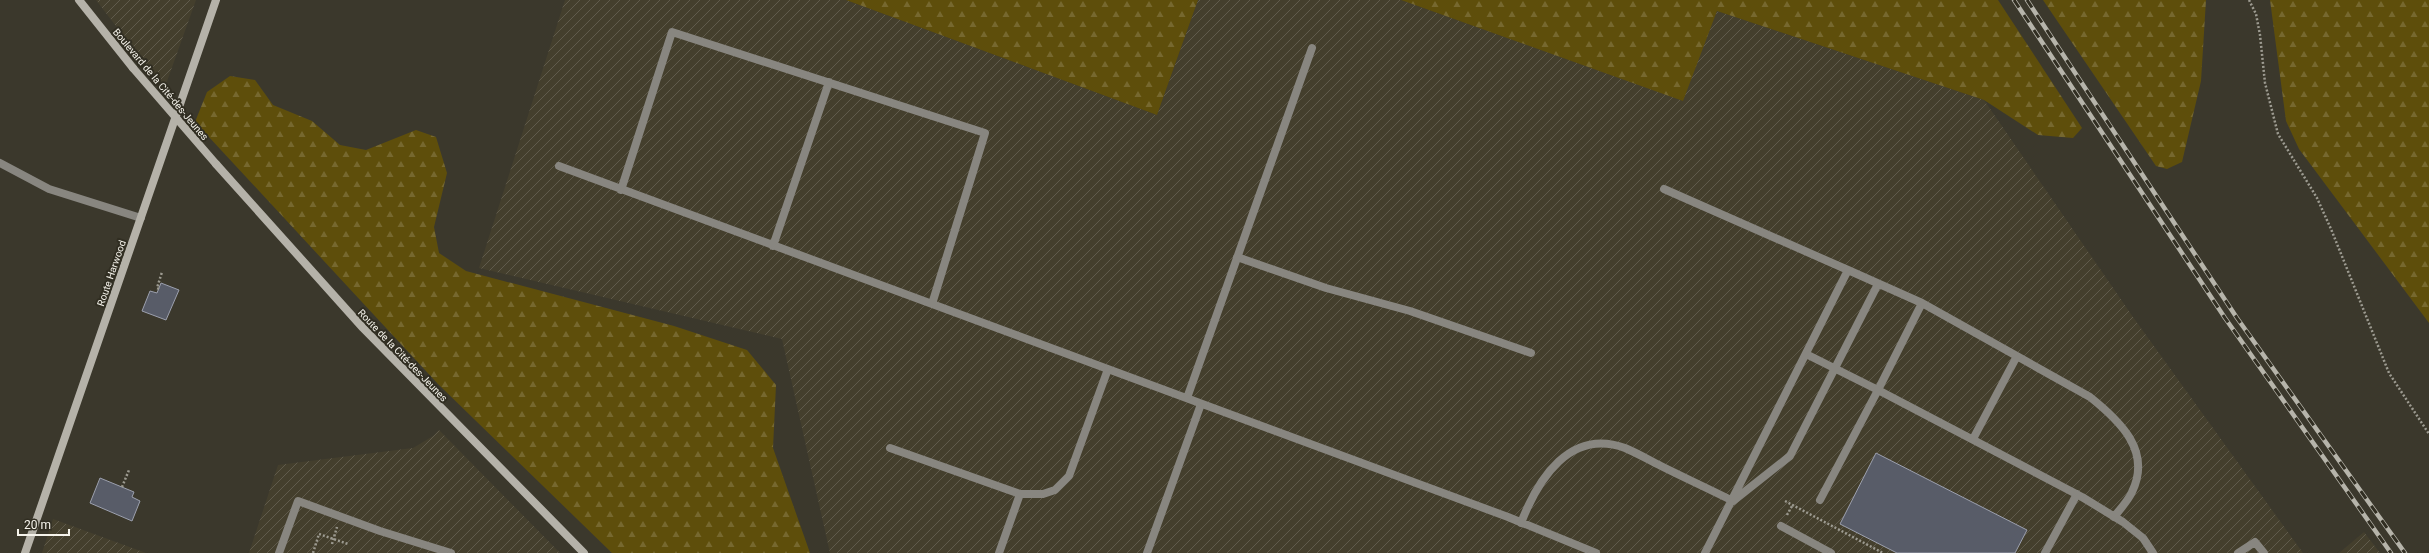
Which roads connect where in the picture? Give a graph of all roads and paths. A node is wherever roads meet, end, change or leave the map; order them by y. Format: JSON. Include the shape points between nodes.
{"nodes":[{"id":1,"x":78,"y":0,"type":"edge"},
{"id":2,"x":216,"y":0,"type":"edge"},
{"id":3,"x":2249,"y":0,"type":"edge"},
{"id":4,"x":1312,"y":48,"type":"dead end"},
{"id":5,"x":828,"y":82,"type":"junction"},
{"id":6,"x":0,"y":163,"type":"edge"},
{"id":7,"x":216,"y":164,"type":"joint"},
{"id":8,"x":559,"y":166,"type":"dead end"},
{"id":9,"x":1664,"y":188,"type":"dead end"},
{"id":10,"x":621,"y":190,"type":"junction"},
{"id":11,"x":140,"y":218,"type":"junction"},
{"id":12,"x":773,"y":246,"type":"junction"},
{"id":13,"x":1237,"y":257,"type":"junction"},
{"id":14,"x":1848,"y":270,"type":"junction"},
{"id":15,"x":162,"y":272,"type":"dead end"},
{"id":16,"x":1878,"y":284,"type":"junction"},
{"id":17,"x":158,"y":289,"type":"dead end"},
{"id":18,"x":1922,"y":303,"type":"junction"},
{"id":19,"x":932,"y":304,"type":"junction"},
{"id":20,"x":1531,"y":353,"type":"dead end"},
{"id":21,"x":1806,"y":354,"type":"junction"},
{"id":22,"x":2017,"y":356,"type":"junction"},
{"id":23,"x":1835,"y":368,"type":"junction"},
{"id":24,"x":1108,"y":369,"type":"junction"},
{"id":25,"x":1878,"y":390,"type":"junction"},
{"id":26,"x":1187,"y":398,"type":"junction"},
{"id":27,"x":1201,"y":404,"type":"junction"},
{"id":28,"x":2429,"y":434,"type":"edge"},
{"id":29,"x":1973,"y":440,"type":"junction"},
{"id":30,"x":890,"y":448,"type":"dead end"},
{"id":31,"x":129,"y":470,"type":"dead end"},
{"id":32,"x":122,"y":487,"type":"dead end"},
{"id":33,"x":1020,"y":494,"type":"junction"},
{"id":34,"x":2077,"y":494,"type":"junction"},
{"id":35,"x":1820,"y":500,"type":"dead end"},
{"id":36,"x":1733,"y":501,"type":"junction"},
{"id":37,"x":1785,"y":501,"type":"dead end"},
{"id":38,"x":2114,"y":517,"type":"junction"},
{"id":39,"x":1521,"y":522,"type":"junction"},
{"id":40,"x":1781,"y":526,"type":"dead end"},
{"id":41,"x":333,"y":539,"type":"junction"},
{"id":42,"x":332,"y":544,"type":"dead end"},
{"id":43,"x":348,"y":544,"type":"dead end"},
{"id":44,"x":25,"y":553,"type":"edge"},
{"id":45,"x":280,"y":553,"type":"edge"},
{"id":46,"x":313,"y":553,"type":"edge"},
{"id":47,"x":451,"y":553,"type":"edge"},
{"id":48,"x":584,"y":553,"type":"edge"},
{"id":49,"x":999,"y":553,"type":"edge"},
{"id":50,"x":1148,"y":553,"type":"edge"},
{"id":51,"x":1596,"y":553,"type":"edge"},
{"id":52,"x":1705,"y":553,"type":"edge"},
{"id":53,"x":1831,"y":553,"type":"edge"},
{"id":54,"x":1883,"y":553,"type":"edge"},
{"id":55,"x":2045,"y":553,"type":"edge"},
{"id":56,"x":2153,"y":553,"type":"edge"},
{"id":57,"x":2238,"y":553,"type":"edge"},
{"id":58,"x":2264,"y":553,"type":"edge"}],
"edges":[{"from":1,"to":7,"type":"main road","name":"Boulevard de la Cité-des-Jeunes","bridge":true},
{"from":2,"to":11,"type":"main road","name":"Route Harwood"},
{"from":3,"to":28,"type":"path","via":[[2256,14],[2265,83],[2278,134],[2317,198],[2389,373]]},
{"from":4,"to":13,"type":"lane"},
{"from":5,"to":10,"type":"lane","via":[[672,32]]},
{"from":5,"to":12,"type":"lane"},
{"from":5,"to":19,"type":"lane","via":[[985,133]]},
{"from":6,"to":11,"type":"lane","via":[[49,189]]},
{"from":7,"to":48,"type":"main road","name":"Route de la Cité-des-Jeunes","via":[[374,339]]},
{"from":8,"to":10,"type":"lane"},
{"from":9,"to":14,"type":"lane"},
{"from":10,"to":12,"type":"lane"},
{"from":11,"to":44,"type":"main road","name":"Route Harwood"},
{"from":12,"to":19,"type":"lane"},
{"from":13,"to":20,"type":"lane","via":[[1326,288],[1410,311]]},
{"from":13,"to":26,"type":"lane"},
{"from":14,"to":16,"type":"lane"},
{"from":14,"to":21,"type":"lane"},
{"from":15,"to":17,"type":"path"},
{"from":16,"to":18,"type":"lane"},
{"from":16,"to":23,"type":"lane"},
{"from":18,"to":22,"type":"lane"},
{"from":18,"to":25,"type":"lane"},
{"from":19,"to":24,"type":"lane"},
{"from":21,"to":23,"type":"lane"},
{"from":21,"to":36,"type":"lane"},
{"from":22,"to":29,"type":"lane"},
{"from":22,"to":38,"type":"lane","via":[[2090,397],[2111,414],[2129,436],[2139,459],[2138,476],[2132,492]]},
{"from":23,"to":25,"type":"lane"},
{"from":23,"to":36,"type":"lane","via":[[1790,456]]},
{"from":24,"to":26,"type":"lane"},
{"from":24,"to":33,"type":"lane","via":[[1069,476],[1055,490],[1043,494]]},
{"from":25,"to":29,"type":"lane"},
{"from":25,"to":35,"type":"lane"},
{"from":26,"to":27,"type":"lane"},
{"from":27,"to":39,"type":"lane"},
{"from":27,"to":50,"type":"lane"},
{"from":29,"to":34,"type":"lane"},
{"from":30,"to":33,"type":"lane"},
{"from":31,"to":32,"type":"path"},
{"from":33,"to":49,"type":"lane"},
{"from":34,"to":38,"type":"lane"},
{"from":34,"to":55,"type":"lane"},
{"from":36,"to":39,"type":"lane","via":[[1625,448],[1602,444],[1580,447],[1559,461],[1531,498]]},
{"from":36,"to":52,"type":"lane"},
{"from":37,"to":54,"type":"path"},
{"from":38,"to":56,"type":"lane","via":[[2143,538]]},
{"from":39,"to":51,"type":"lane"},
{"from":40,"to":53,"type":"lane"},
{"from":41,"to":42,"type":"path"},
{"from":41,"to":43,"type":"path"},
{"from":41,"to":46,"type":"path","via":[[319,534]]},
{"from":45,"to":47,"type":"lane","via":[[298,501],[380,531]]},
{"from":57,"to":58,"type":"lane","via":[[2255,542]]}]}
